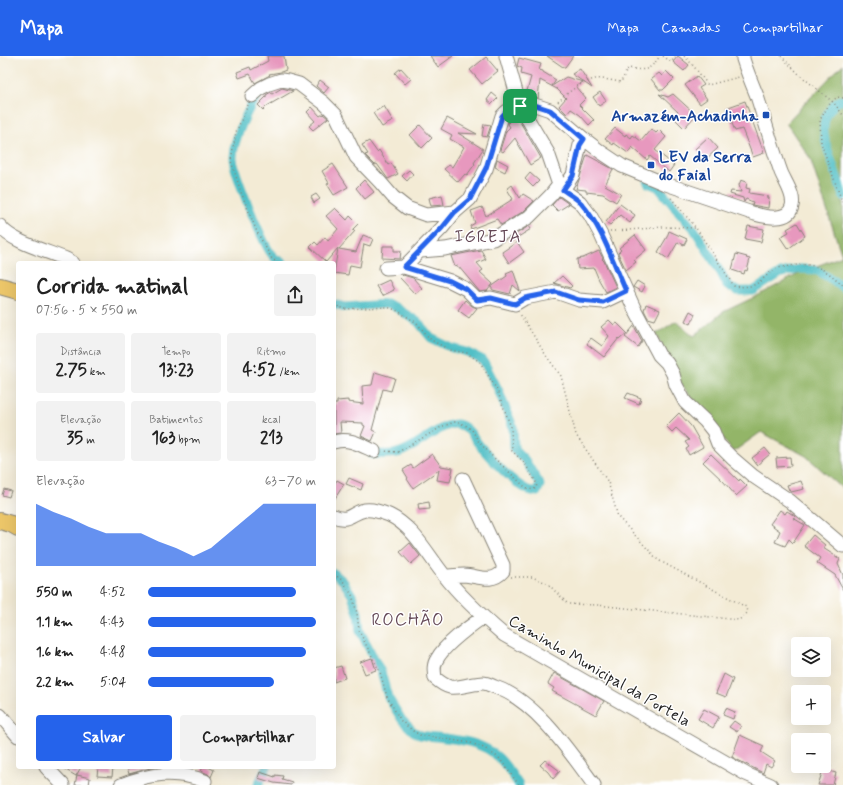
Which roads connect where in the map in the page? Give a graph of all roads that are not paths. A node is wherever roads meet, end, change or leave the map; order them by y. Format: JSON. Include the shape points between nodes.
{"nodes":[{"id":1,"x":506,"y":56,"type":"edge"},
{"id":2,"x":743,"y":56,"type":"edge"},
{"id":3,"x":252,"y":96,"type":"road end"},
{"id":4,"x":520,"y":106,"type":"junction"},
{"id":5,"x":584,"y":139,"type":"junction"},
{"id":6,"x":561,"y":188,"type":"junction"},
{"id":7,"x":455,"y":212,"type":"junction"},
{"id":8,"x":0,"y":226,"type":"edge"},
{"id":9,"x":421,"y":251,"type":"junction"},
{"id":10,"x":70,"y":261,"type":"edge"},
{"id":11,"x":404,"y":267,"type":"junction"},
{"id":12,"x":386,"y":268,"type":"dead end"},
{"id":13,"x":0,"y":286,"type":"edge"},
{"id":14,"x":16,"y":290,"type":"edge"},
{"id":15,"x":626,"y":291,"type":"junction"},
{"id":16,"x":336,"y":441,"type":"edge"},
{"id":17,"x":374,"y":451,"type":"road end"},
{"id":18,"x":463,"y":479,"type":"dead end"},
{"id":19,"x":336,"y":517,"type":"edge"},
{"id":20,"x":0,"y":521,"type":"edge"},
{"id":21,"x":16,"y":527,"type":"edge"},
{"id":22,"x":843,"y":546,"type":"edge"},
{"id":23,"x":444,"y":576,"type":"junction"},
{"id":24,"x":483,"y":617,"type":"junction"},
{"id":25,"x":0,"y":715,"type":"edge"},
{"id":26,"x":16,"y":734,"type":"edge"},
{"id":27,"x":48,"y":769,"type":"edge"},
{"id":28,"x":163,"y":769,"type":"edge"},
{"id":29,"x":154,"y":774,"type":"junction"},
{"id":30,"x":205,"y":781,"type":"dead end"},
{"id":31,"x":60,"y":784,"type":"edge"},
{"id":32,"x":121,"y":785,"type":"edge"},
{"id":33,"x":594,"y":785,"type":"edge"},
{"id":34,"x":771,"y":785,"type":"edge"}],
"edges":[{"from":1,"to":4,"type":"street"},
{"from":2,"to":5,"type":"street","via":[[791,195],[792,207],[788,213],[782,216],[764,216],[666,188],[622,166]]},
{"from":3,"to":7,"type":"street","via":[[265,86],[281,80],[299,84],[336,115],[356,157],[393,197],[407,208],[426,215]]},
{"from":4,"to":5,"type":"street","via":[[535,105],[550,110]]},
{"from":4,"to":6,"type":"street","via":[[548,153]]},
{"from":4,"to":7,"type":"street","via":[[512,108],[502,116],[486,168],[470,199]]},
{"from":5,"to":6,"type":"street","via":[[580,145],[573,176]]},
{"from":6,"to":9,"type":"street","via":[[529,217],[494,239]]},
{"from":6,"to":15,"type":"street","via":[[580,202],[590,215]]},
{"from":7,"to":9,"type":"street"},
{"from":8,"to":10,"type":"street","via":[[4,233],[12,238]]},
{"from":9,"to":11,"type":"street"},
{"from":11,"to":12,"type":"street"},
{"from":11,"to":15,"type":"street","via":[[450,281],[466,289],[477,300],[491,298],[515,304],[525,298],[556,292],[579,300],[603,302]]},
{"from":13,"to":14,"type":"main road"},
{"from":15,"to":22,"type":"street","via":[[659,355],[673,374],[685,402],[713,431],[718,444],[753,476],[790,501]]},
{"from":16,"to":17,"type":"street","via":[[352,441]]},
{"from":18,"to":23,"type":"street","via":[[504,572],[491,579],[464,575]]},
{"from":19,"to":23,"type":"street","name":"Caminho Municipal da Portela","via":[[344,519],[364,510],[374,510],[390,516],[417,537]]},
{"from":20,"to":21,"type":"main road"},
{"from":23,"to":24,"type":"street","name":"Caminho Municipal da Portela"},
{"from":24,"to":33,"type":"street","via":[[465,629],[443,650],[436,660],[435,678],[443,685],[454,688],[483,683],[516,696],[565,746]]},
{"from":24,"to":34,"type":"street","name":"Caminho Municipal da Portela","via":[[504,635],[530,651],[746,774]]},
{"from":25,"to":26,"type":"street"},
{"from":27,"to":31,"type":"street"},
{"from":28,"to":29,"type":"street"},
{"from":29,"to":30,"type":"street","via":[[192,776]]},
{"from":29,"to":32,"type":"street"}]}
